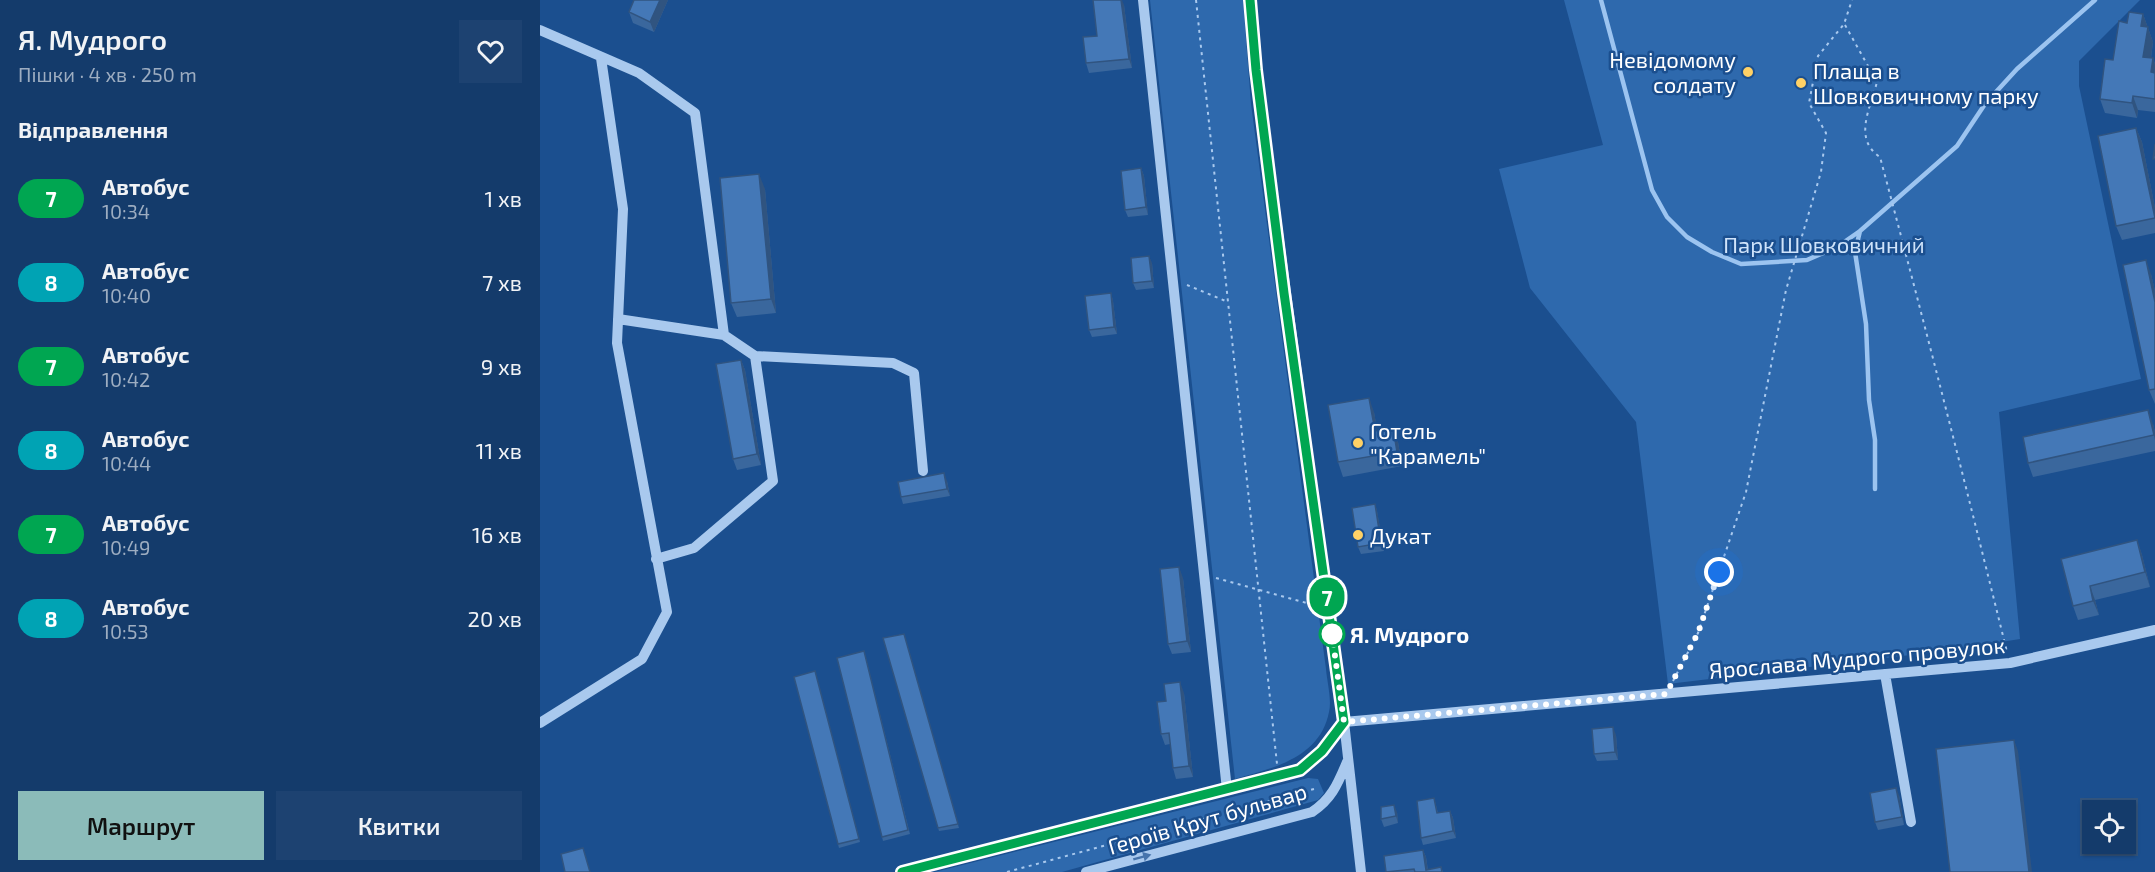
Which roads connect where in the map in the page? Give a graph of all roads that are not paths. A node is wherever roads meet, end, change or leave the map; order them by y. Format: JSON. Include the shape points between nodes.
{"nodes":[{"id":1,"x":1143,"y":0,"type":"edge"},
{"id":2,"x":1250,"y":0,"type":"edge"},
{"id":3,"x":540,"y":30,"type":"edge"},
{"id":4,"x":601,"y":58,"type":"junction"},
{"id":5,"x":618,"y":319,"type":"junction"},
{"id":6,"x":724,"y":335,"type":"junction"},
{"id":7,"x":755,"y":356,"type":"junction"},
{"id":8,"x":923,"y":471,"type":"dead end"},
{"id":9,"x":656,"y":559,"type":"junction"},
{"id":10,"x":2155,"y":630,"type":"edge"},
{"id":11,"x":1885,"y":674,"type":"junction"},
{"id":12,"x":1344,"y":722,"type":"junction"},
{"id":13,"x":540,"y":723,"type":"edge"},
{"id":14,"x":1349,"y":759,"type":"junction"},
{"id":15,"x":1227,"y":790,"type":"junction"},
{"id":16,"x":1911,"y":822,"type":"dead end"},
{"id":17,"x":902,"y":872,"type":"edge"},
{"id":18,"x":1086,"y":872,"type":"edge"},
{"id":19,"x":1361,"y":872,"type":"edge"}],
"edges":[{"from":1,"to":15,"type":"street"},
{"from":2,"to":12,"type":"street","via":[[1256,70]]},
{"from":3,"to":4,"type":"street"},
{"from":4,"to":5,"type":"street","via":[[623,209]]},
{"from":4,"to":6,"type":"street","via":[[639,73],[695,113]]},
{"from":5,"to":6,"type":"street"},
{"from":5,"to":9,"type":"street","via":[[617,343]]},
{"from":6,"to":7,"type":"street"},
{"from":7,"to":8,"type":"street","via":[[893,363],[914,373]]},
{"from":7,"to":9,"type":"street","via":[[773,481],[694,548]]},
{"from":9,"to":13,"type":"street","via":[[667,612],[642,658]]},
{"from":10,"to":11,"type":"street","name":"Ярослава Мудрого провулок","via":[[2010,663]]},
{"from":11,"to":12,"type":"street","name":"Ярослава Мудрого провулок"},
{"from":11,"to":16,"type":"street"},
{"from":12,"to":14,"type":"street"},
{"from":12,"to":15,"type":"street","name":"Героїв Крут бульвар","via":[[1322,751],[1300,770]]},
{"from":18,"to":14,"type":"street","name":"Героїв Крут бульвар","one_way":true,"via":[[1312,812],[1335,791]]},
{"from":14,"to":19,"type":"street"},
{"from":15,"to":17,"type":"street","name":"Героїв Крут бульвар"}]}
